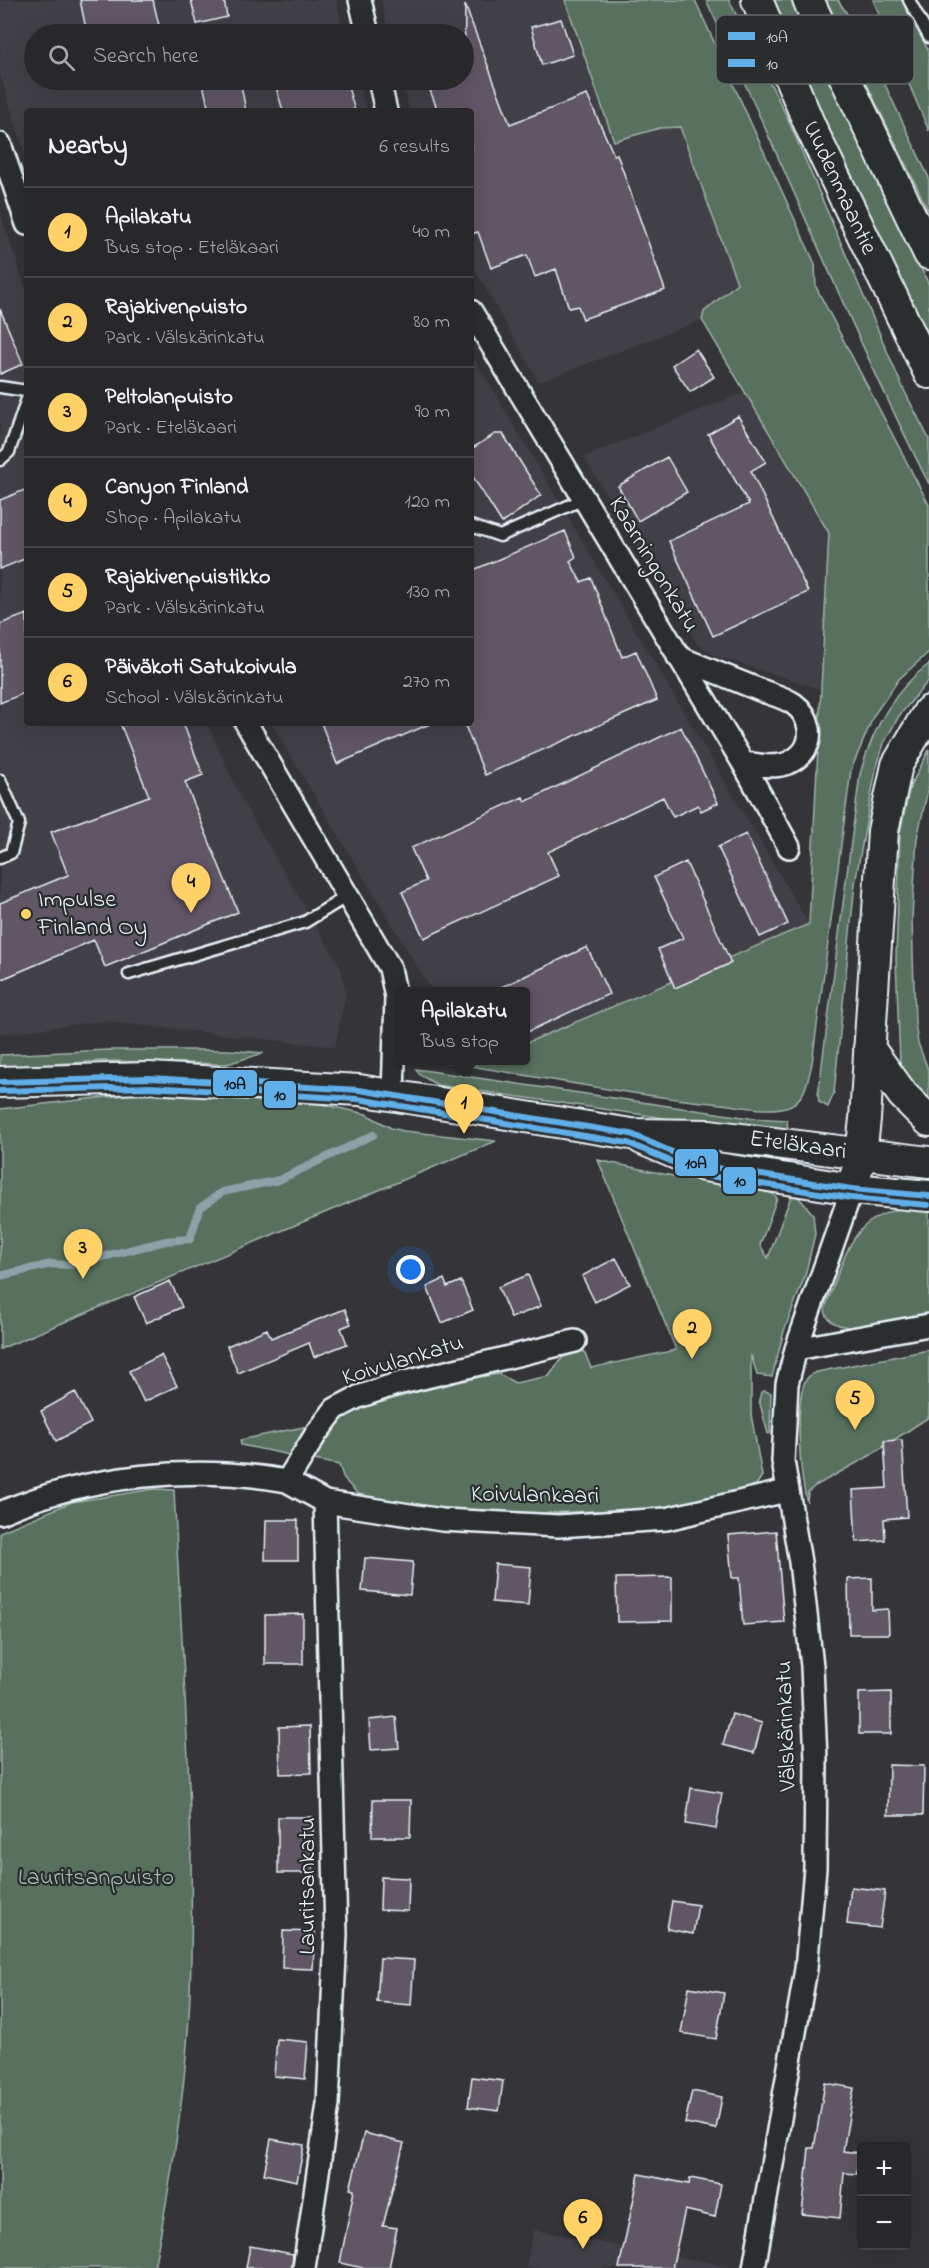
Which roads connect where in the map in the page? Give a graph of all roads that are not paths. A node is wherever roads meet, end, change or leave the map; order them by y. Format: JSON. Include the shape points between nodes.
{"nodes":[{"id":1,"x":360,"y":0,"type":"edge"},
{"id":2,"x":757,"y":0,"type":"edge"},
{"id":3,"x":808,"y":0,"type":"edge"},
{"id":4,"x":909,"y":0,"type":"edge"},
{"id":5,"x":763,"y":15,"type":"edge"},
{"id":6,"x":815,"y":15,"type":"edge"},
{"id":7,"x":366,"y":24,"type":"edge"},
{"id":8,"x":929,"y":37,"type":"edge"},
{"id":9,"x":792,"y":84,"type":"edge"},
{"id":10,"x":848,"y":84,"type":"edge"},
{"id":11,"x":381,"y":90,"type":"edge"},
{"id":12,"x":385,"y":108,"type":"edge"},
{"id":13,"x":1,"y":153,"type":"edge"},
{"id":14,"x":24,"y":216,"type":"edge"},
{"id":15,"x":929,"y":254,"type":"edge"},
{"id":16,"x":474,"y":315,"type":"edge"},
{"id":17,"x":929,"y":373,"type":"edge"},
{"id":18,"x":0,"y":387,"type":"edge"},
{"id":19,"x":24,"y":391,"type":"edge"},
{"id":20,"x":24,"y":408,"type":"edge"},
{"id":21,"x":0,"y":460,"type":"edge"},
{"id":22,"x":584,"y":500,"type":"junction"},
{"id":23,"x":474,"y":527,"type":"edge"},
{"id":24,"x":678,"y":657,"type":"junction"},
{"id":25,"x":929,"y":711,"type":"edge"},
{"id":26,"x":248,"y":726,"type":"edge"},
{"id":27,"x":743,"y":763,"type":"junction"},
{"id":28,"x":0,"y":780,"type":"edge"},
{"id":29,"x":789,"y":847,"type":"dead end"},
{"id":30,"x":0,"y":858,"type":"edge"},
{"id":31,"x":349,"y":896,"type":"junction"},
{"id":32,"x":129,"y":974,"type":"dead end"},
{"id":33,"x":869,"y":1048,"type":"junction"},
{"id":34,"x":0,"y":1082,"type":"edge"},
{"id":35,"x":393,"y":1095,"type":"junction"},
{"id":36,"x":929,"y":1121,"type":"edge"},
{"id":37,"x":631,"y":1134,"type":"junction"},
{"id":38,"x":861,"y":1155,"type":"junction"},
{"id":39,"x":929,"y":1162,"type":"edge"},
{"id":40,"x":852,"y":1189,"type":"junction"},
{"id":41,"x":929,"y":1196,"type":"edge"},
{"id":42,"x":929,"y":1325,"type":"edge"},
{"id":43,"x":575,"y":1341,"type":"dead end"},
{"id":44,"x":796,"y":1349,"type":"junction"},
{"id":45,"x":287,"y":1481,"type":"junction"},
{"id":46,"x":786,"y":1491,"type":"junction"},
{"id":47,"x":325,"y":1502,"type":"junction"},
{"id":48,"x":0,"y":1513,"type":"edge"},
{"id":49,"x":304,"y":2268,"type":"edge"},
{"id":50,"x":754,"y":2268,"type":"edge"}],
"edges":[{"from":1,"to":7,"type":"street"},
{"from":2,"to":5,"type":"main road","name":"Uudenmaantie"},
{"from":3,"to":6,"type":"main road"},
{"from":4,"to":8,"type":"lane"},
{"from":9,"to":17,"type":"main road","name":"Uudenmaantie"},
{"from":10,"to":15,"type":"main road"},
{"from":11,"to":12,"type":"street"},
{"from":13,"to":14,"type":"street"},
{"from":16,"to":22,"type":"street","name":"Kaarningonkatu"},
{"from":18,"to":19,"type":"lane"},
{"from":20,"to":21,"type":"lane","via":[[9,452]]},
{"from":22,"to":23,"type":"lane","via":[[500,536]]},
{"from":22,"to":24,"type":"street","name":"Kaarningonkatu"},
{"from":24,"to":27,"type":"street","name":"Kaarningonkatu"},
{"from":24,"to":27,"type":"street","via":[[793,703],[807,719],[807,747],[788,765]]},
{"from":25,"to":33,"type":"main road","via":[[897,765],[882,831]]},
{"from":26,"to":31,"type":"street"},
{"from":27,"to":29,"type":"street","name":"Kaarningonkatu"},
{"from":28,"to":30,"type":"lane","via":[[19,823],[11,853]]},
{"from":31,"to":32,"type":"lane","via":[[305,922]]},
{"from":31,"to":35,"type":"street","via":[[390,968],[396,997]]},
{"from":33,"to":36,"type":"main road","via":[[903,1095]]},
{"from":33,"to":38,"type":"main road"},
{"from":34,"to":35,"type":"main road","name":"Eteläkaari","via":[[149,1078]]},
{"from":35,"to":37,"type":"main road","name":"Eteläkaari"},
{"from":37,"to":38,"type":"main road","name":"Eteläkaari","via":[[709,1135]]},
{"from":37,"to":40,"type":"main road","name":"Eteläkaari","via":[[704,1166]]},
{"from":38,"to":39,"type":"main road","name":"Eteläkaari"},
{"from":38,"to":40,"type":"main road"},
{"from":40,"to":41,"type":"main road","name":"Eteläkaari"},
{"from":40,"to":44,"type":"street","name":"Välskärinkatu"},
{"from":42,"to":44,"type":"street"},
{"from":43,"to":45,"type":"street","name":"Koivulankatu","via":[[358,1397],[335,1409]]},
{"from":44,"to":46,"type":"street","name":"Välskärinkatu","via":[[787,1384],[783,1461]]},
{"from":45,"to":47,"type":"street","name":"Koivulankaari"},
{"from":45,"to":48,"type":"street","via":[[222,1473],[158,1474],[56,1494]]},
{"from":46,"to":47,"type":"street","name":"Koivulankaari","via":[[666,1519],[558,1526],[442,1520]]},
{"from":46,"to":50,"type":"street","name":"Välskärinkatu","via":[[800,1562],[812,1666],[815,1868],[804,1981]]},
{"from":47,"to":49,"type":"street","name":"Lauritsankatu","via":[[336,1934],[328,2104]]}]}
